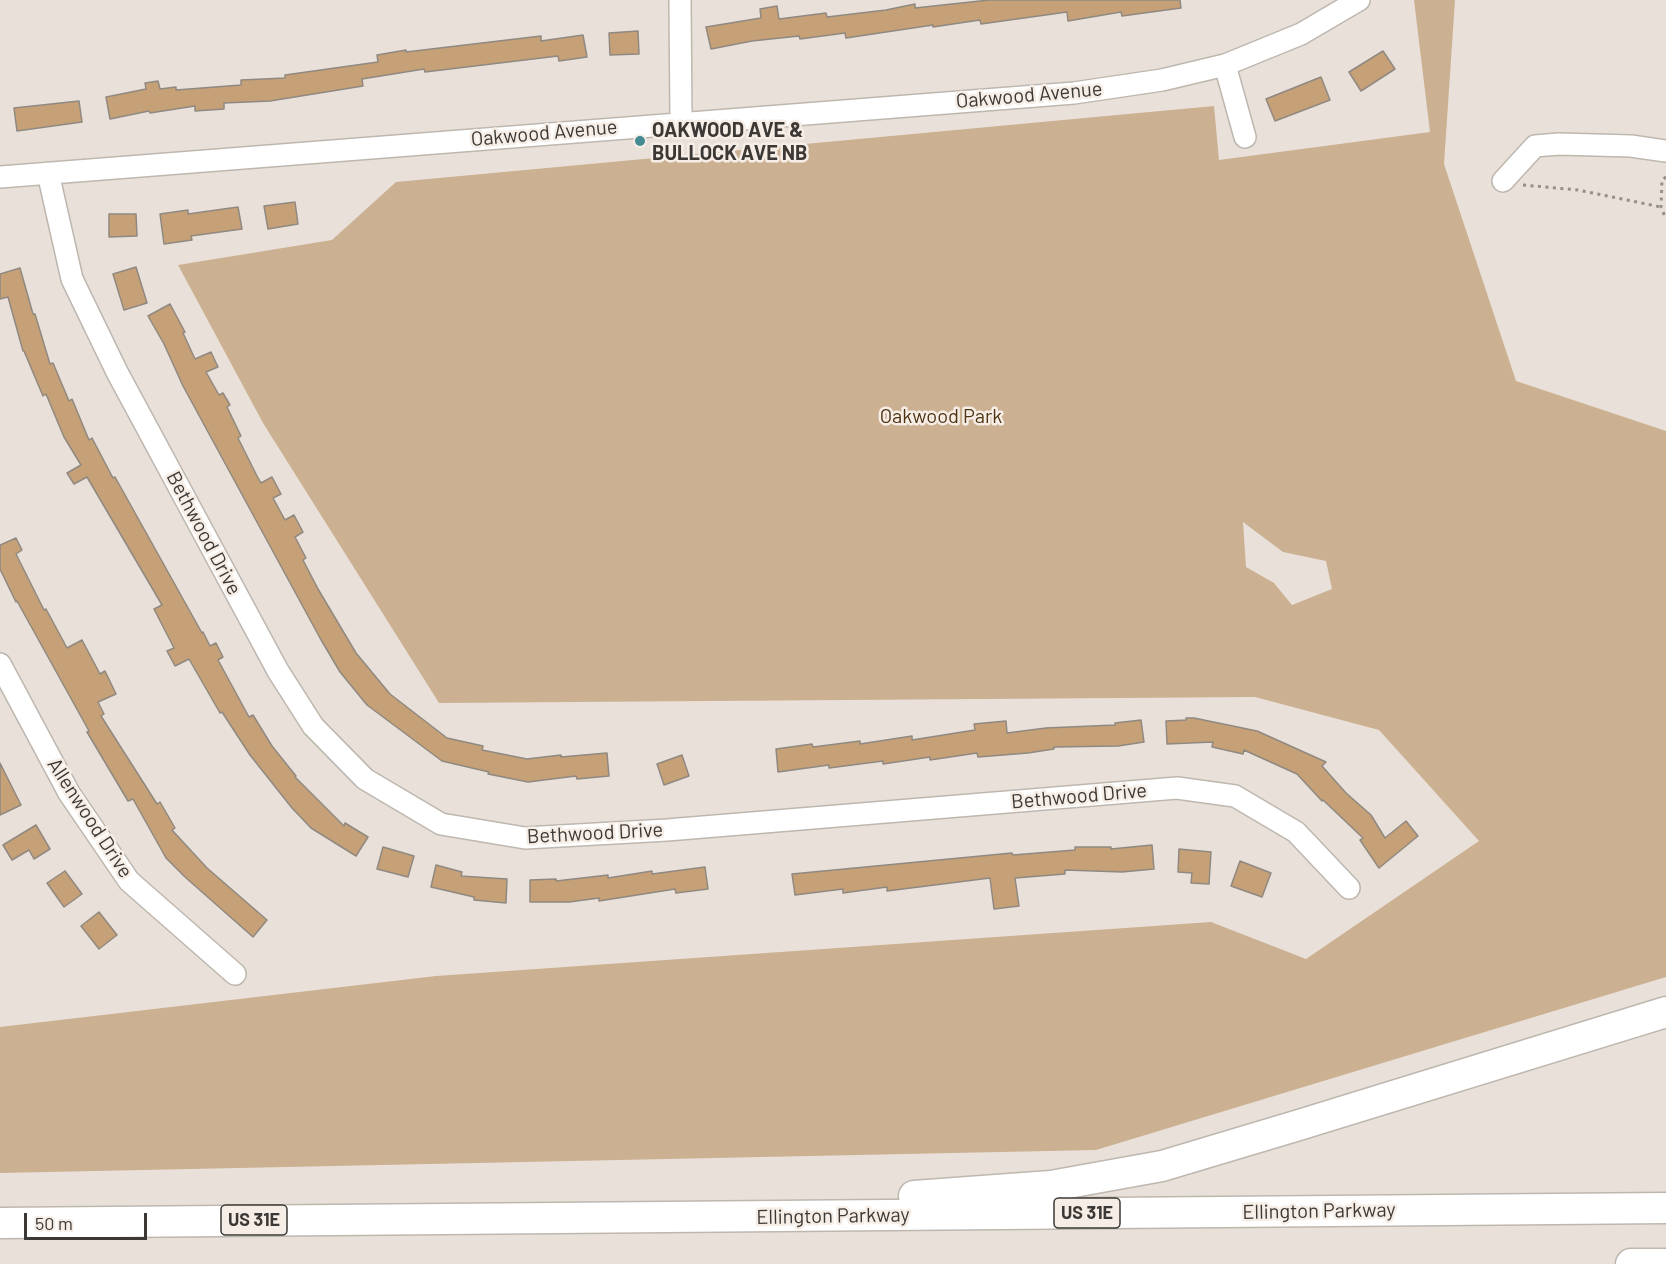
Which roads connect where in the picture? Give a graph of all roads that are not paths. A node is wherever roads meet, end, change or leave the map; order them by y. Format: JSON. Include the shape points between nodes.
{"nodes":[{"id":1,"x":680,"y":0,"type":"edge"},
{"id":2,"x":1359,"y":0,"type":"edge"},
{"id":3,"x":1225,"y":65,"type":"junction"},
{"id":4,"x":681,"y":122,"type":"junction"},
{"id":5,"x":1245,"y":137,"type":"dead end"},
{"id":6,"x":1666,"y":152,"type":"edge"},
{"id":7,"x":48,"y":173,"type":"junction"},
{"id":8,"x":0,"y":177,"type":"edge"},
{"id":9,"x":1513,"y":183,"type":"road end"},
{"id":10,"x":0,"y":664,"type":"edge"},
{"id":11,"x":1349,"y":888,"type":"dead end"},
{"id":12,"x":235,"y":974,"type":"dead end"},
{"id":13,"x":1666,"y":1012,"type":"edge"},
{"id":14,"x":1666,"y":1208,"type":"edge"},
{"id":15,"x":509,"y":1219,"type":"junction"},
{"id":16,"x":0,"y":1223,"type":"edge"},
{"id":17,"x":1632,"y":1264,"type":"edge"},
{"id":18,"x":1654,"y":1264,"type":"edge"},
{"id":19,"x":1666,"y":1264,"type":"edge"}],
"edges":[{"from":1,"to":4,"type":"street"},
{"from":2,"to":3,"type":"street","name":"Oakwood Avenue","via":[[1301,34]]},
{"from":3,"to":4,"type":"street","name":"Oakwood Avenue","via":[[1162,80],[1074,93]]},
{"from":3,"to":5,"type":"street"},
{"from":4,"to":7,"type":"street","name":"Oakwood Avenue"},
{"from":6,"to":9,"type":"street","via":[[1631,146],[1535,146]]},
{"from":7,"to":8,"type":"street","name":"Oakwood Avenue"},
{"from":7,"to":11,"type":"street","name":"Bethwood Drive","via":[[72,279],[117,372],[278,671],[313,726],[365,780],[441,824],[525,838],[1177,788],[1235,796],[1296,832]]},
{"from":10,"to":12,"type":"street","name":"Allenwood Drive","via":[[69,793],[129,880]]},
{"from":13,"to":15,"type":"highway","via":[[1162,1166],[1062,1184]]},
{"from":14,"to":15,"type":"highway","name":"Ellington Parkway","number":"US 31E"},
{"from":15,"to":16,"type":"highway","name":"Ellington Parkway","number":"US 31E"},
{"from":17,"to":18,"type":"highway"},
{"from":18,"to":19,"type":"highway"}]}
